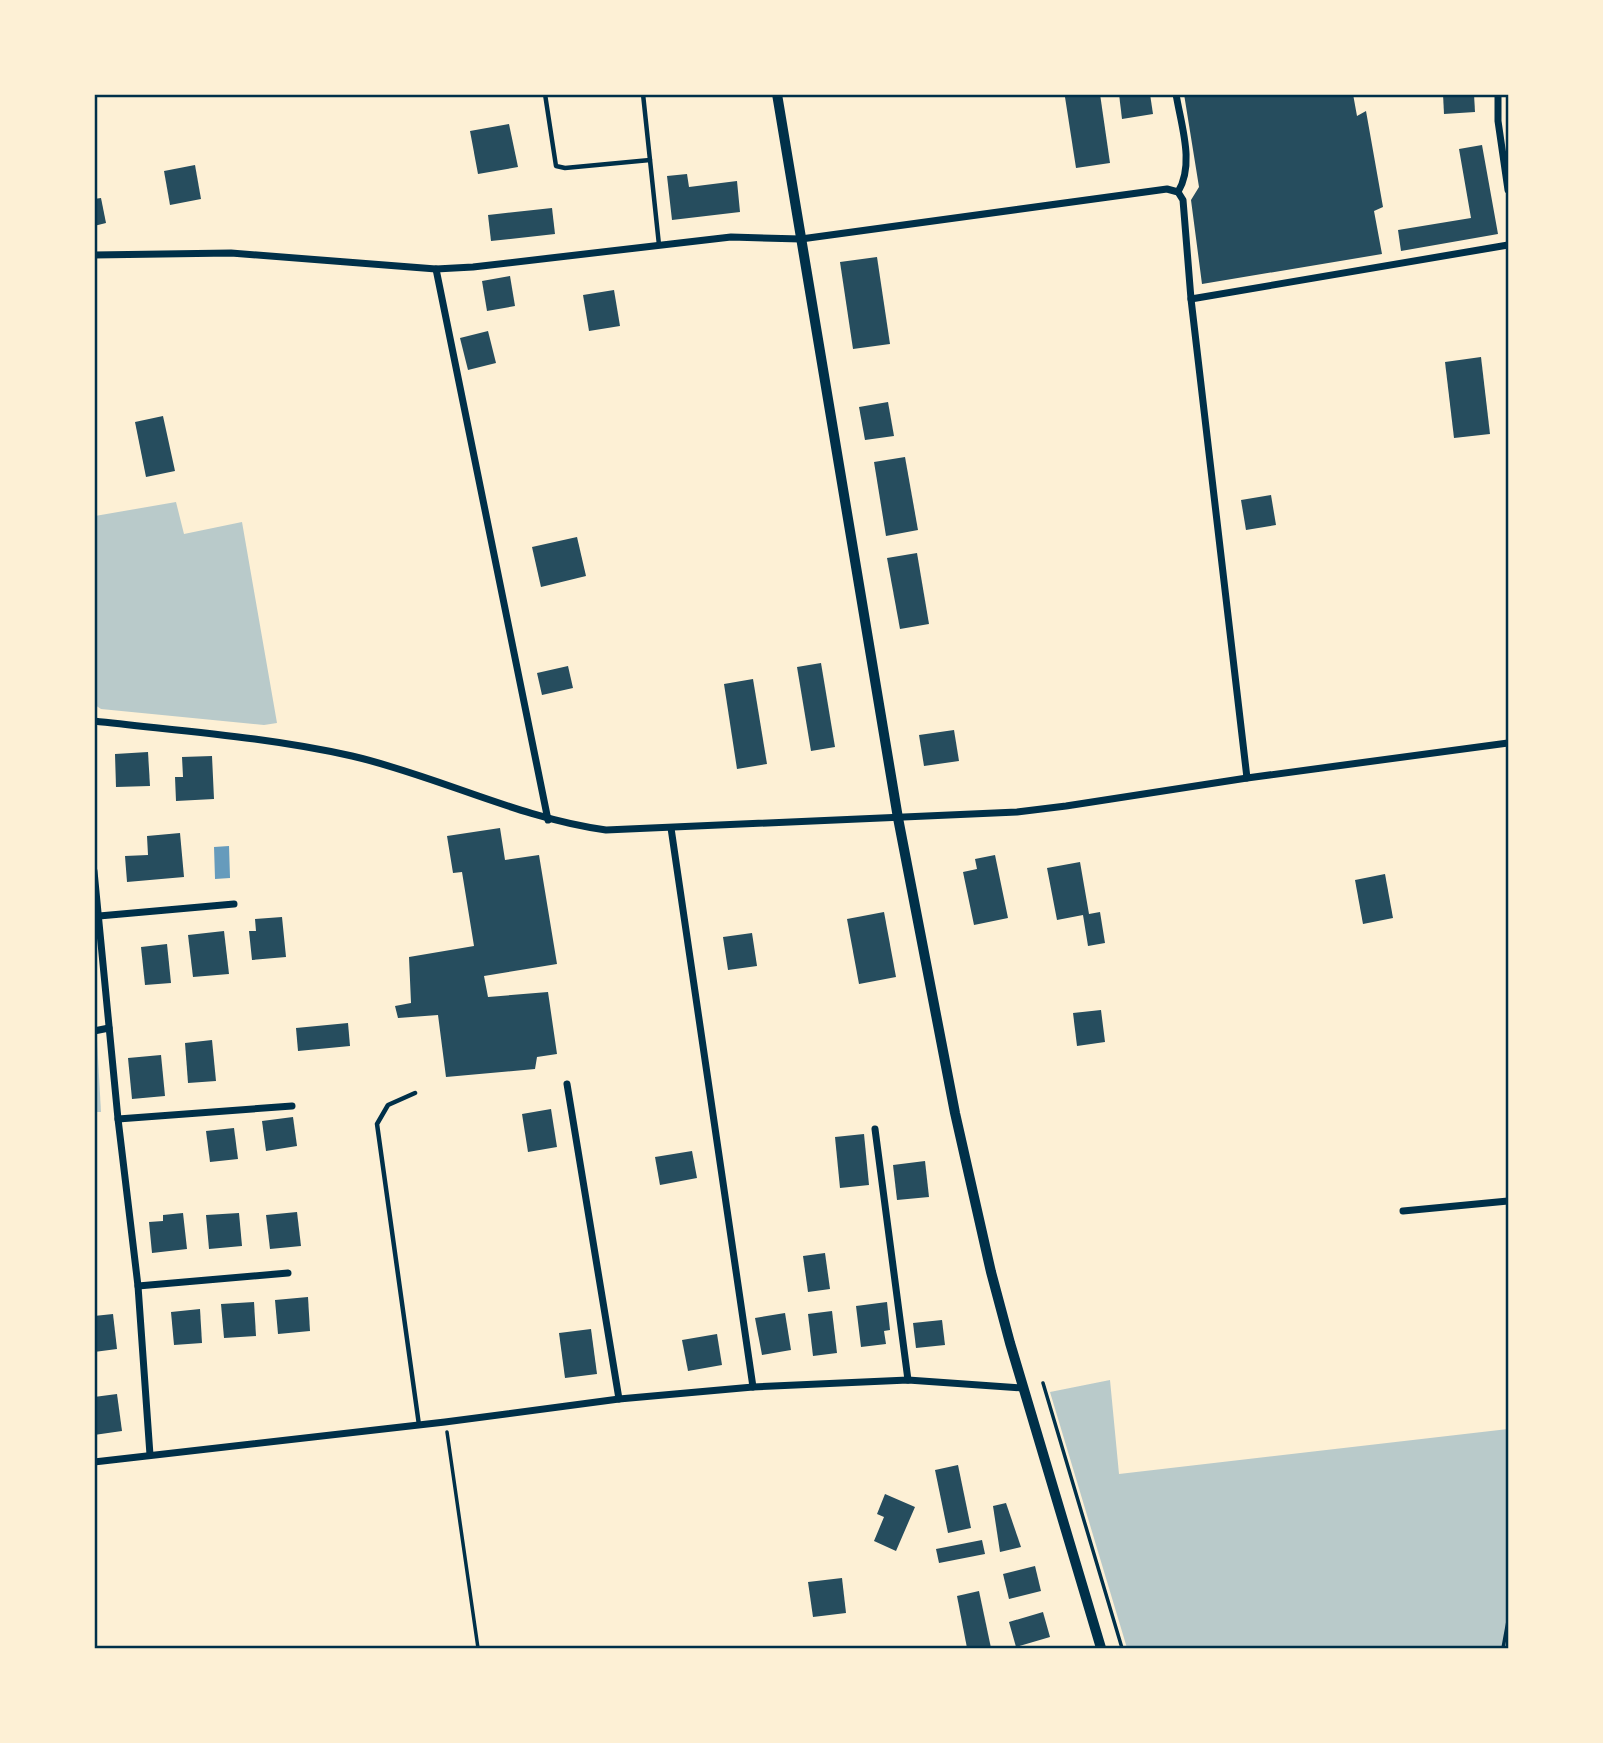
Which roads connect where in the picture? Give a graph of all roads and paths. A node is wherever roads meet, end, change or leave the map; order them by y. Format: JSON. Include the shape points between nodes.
{"nodes":[{"id":1,"x":545,"y":94,"type":"edge"},
{"id":2,"x":643,"y":94,"type":"edge"},
{"id":3,"x":777,"y":94,"type":"edge"},
{"id":4,"x":1176,"y":94,"type":"edge"},
{"id":5,"x":1498,"y":94,"type":"edge"},
{"id":6,"x":650,"y":160,"type":"junction"},
{"id":7,"x":1508,"y":190,"type":"edge"},
{"id":8,"x":1178,"y":192,"type":"junction"},
{"id":9,"x":801,"y":239,"type":"junction"},
{"id":10,"x":1508,"y":245,"type":"edge"},
{"id":11,"x":660,"y":246,"type":"junction"},
{"id":12,"x":94,"y":255,"type":"edge"},
{"id":13,"x":436,"y":269,"type":"junction"},
{"id":14,"x":1191,"y":299,"type":"junction"},
{"id":15,"x":94,"y":721,"type":"edge"},
{"id":16,"x":1508,"y":743,"type":"edge"},
{"id":17,"x":1247,"y":778,"type":"junction"},
{"id":18,"x":898,"y":818,"type":"junction"},
{"id":19,"x":548,"y":820,"type":"junction"},
{"id":20,"x":671,"y":828,"type":"junction"},
{"id":21,"x":94,"y":871,"type":"edge"},
{"id":22,"x":234,"y":904,"type":"dead end"},
{"id":23,"x":99,"y":916,"type":"junction"},
{"id":24,"x":109,"y":1028,"type":"junction"},
{"id":25,"x":94,"y":1031,"type":"edge"},
{"id":26,"x":567,"y":1084,"type":"dead end"},
{"id":27,"x":415,"y":1093,"type":"dead end"},
{"id":28,"x":292,"y":1106,"type":"dead end"},
{"id":29,"x":118,"y":1119,"type":"junction"},
{"id":30,"x":875,"y":1129,"type":"dead end"},
{"id":31,"x":1508,"y":1201,"type":"edge"},
{"id":32,"x":1403,"y":1211,"type":"dead end"},
{"id":33,"x":288,"y":1273,"type":"dead end"},
{"id":34,"x":138,"y":1286,"type":"junction"},
{"id":35,"x":908,"y":1380,"type":"junction"},
{"id":36,"x":1043,"y":1383,"type":"dead end"},
{"id":37,"x":753,"y":1387,"type":"junction"},
{"id":38,"x":1023,"y":1388,"type":"junction"},
{"id":39,"x":619,"y":1399,"type":"junction"},
{"id":40,"x":445,"y":1422,"type":"junction"},
{"id":41,"x":419,"y":1425,"type":"junction"},
{"id":42,"x":150,"y":1455,"type":"junction"},
{"id":43,"x":94,"y":1462,"type":"edge"},
{"id":44,"x":1508,"y":1621,"type":"edge"},
{"id":45,"x":478,"y":1648,"type":"edge"},
{"id":46,"x":1101,"y":1648,"type":"edge"},
{"id":47,"x":1122,"y":1648,"type":"edge"},
{"id":48,"x":1503,"y":1648,"type":"edge"}],
"edges":[{"from":1,"to":6,"type":"lane","via":[[556,166],[565,169]]},
{"from":2,"to":6,"type":"lane"},
{"from":3,"to":9,"type":"main road"},
{"from":4,"to":8,"type":"street","via":[[1187,168]]},
{"from":5,"to":7,"type":"street"},
{"from":6,"to":11,"type":"lane"},
{"from":8,"to":9,"type":"street","via":[[1167,189]]},
{"from":8,"to":14,"type":"street"},
{"from":9,"to":11,"type":"street","via":[[731,237]]},
{"from":9,"to":18,"type":"main road"},
{"from":10,"to":14,"type":"street"},
{"from":11,"to":13,"type":"street"},
{"from":12,"to":13,"type":"street","via":[[231,253]]},
{"from":13,"to":19,"type":"street"},
{"from":14,"to":17,"type":"street"},
{"from":15,"to":19,"type":"street","via":[[279,743],[354,757]]},
{"from":16,"to":17,"type":"street"},
{"from":17,"to":18,"type":"street","via":[[1054,808]]},
{"from":18,"to":20,"type":"street"},
{"from":18,"to":38,"type":"main road","via":[[967,1172]]},
{"from":19,"to":20,"type":"street","via":[[606,830]]},
{"from":20,"to":37,"type":"street"},
{"from":21,"to":23,"type":"street"},
{"from":22,"to":23,"type":"street"},
{"from":23,"to":24,"type":"street"},
{"from":24,"to":25,"type":"street"},
{"from":24,"to":29,"type":"street"},
{"from":26,"to":39,"type":"street"},
{"from":27,"to":41,"type":"lane","via":[[388,1105],[377,1124]]},
{"from":28,"to":29,"type":"street"},
{"from":29,"to":34,"type":"street"},
{"from":30,"to":35,"type":"street"},
{"from":31,"to":32,"type":"street"},
{"from":33,"to":34,"type":"street"},
{"from":34,"to":42,"type":"street"},
{"from":35,"to":37,"type":"street"},
{"from":35,"to":38,"type":"street"},
{"from":36,"to":47,"type":"path"},
{"from":37,"to":39,"type":"street"},
{"from":38,"to":46,"type":"main road"},
{"from":39,"to":40,"type":"street"},
{"from":40,"to":41,"type":"street"},
{"from":40,"to":45,"type":"path"},
{"from":41,"to":42,"type":"street"},
{"from":42,"to":43,"type":"street"},
{"from":44,"to":48,"type":"path"}]}
